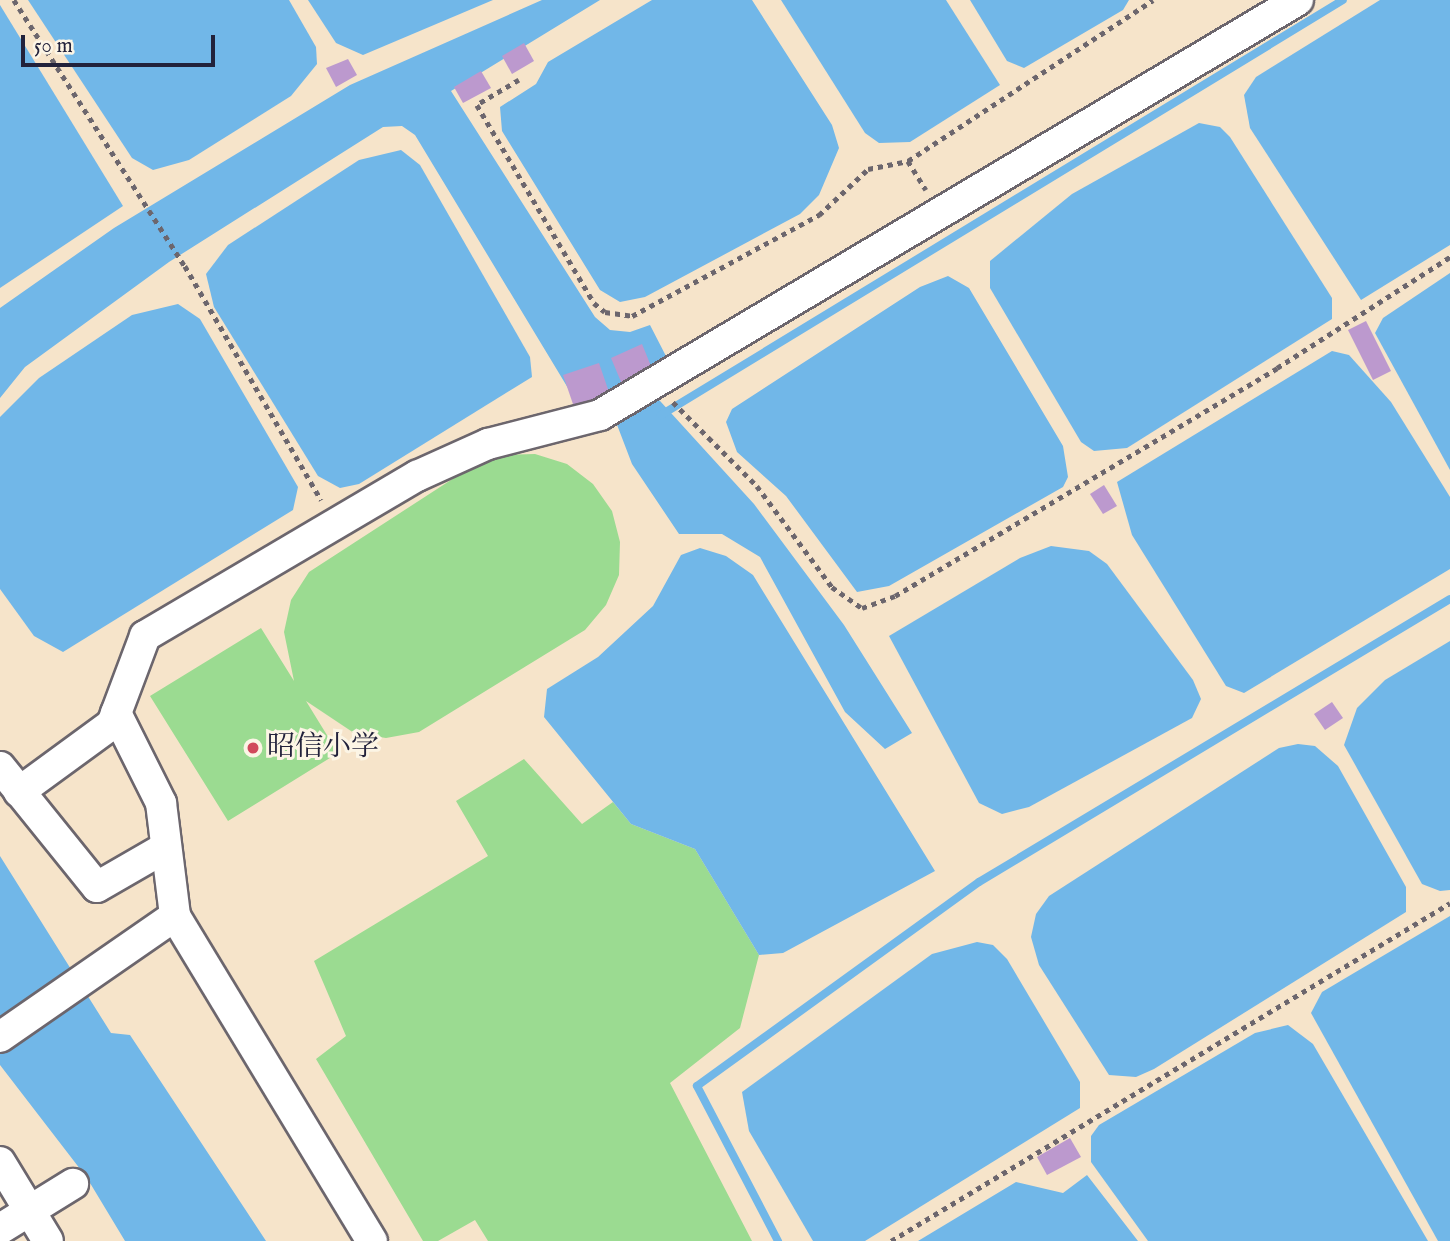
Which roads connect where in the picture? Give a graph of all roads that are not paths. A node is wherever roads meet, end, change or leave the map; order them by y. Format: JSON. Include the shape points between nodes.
{"nodes":[{"id":1,"x":1298,"y":0,"type":"edge"},
{"id":2,"x":116,"y":713,"type":"junction"},
{"id":3,"x":0,"y":766,"type":"edge"},
{"id":4,"x":19,"y":792,"type":"junction"},
{"id":5,"x":163,"y":849,"type":"junction"},
{"id":6,"x":175,"y":916,"type":"junction"},
{"id":7,"x":0,"y":1037,"type":"edge"},
{"id":8,"x":0,"y":1162,"type":"edge"},
{"id":9,"x":73,"y":1184,"type":"dead end"},
{"id":10,"x":30,"y":1211,"type":"junction"},
{"id":11,"x":0,"y":1229,"type":"edge"},
{"id":12,"x":48,"y":1241,"type":"edge"},
{"id":13,"x":372,"y":1241,"type":"edge"}],
"edges":[{"from":1,"to":2,"type":"street","via":[[600,415],[488,444],[335,523],[145,636]]},
{"from":2,"to":4,"type":"street","via":[[111,724]]},
{"from":2,"to":5,"type":"street","via":[[161,803]]},
{"from":3,"to":4,"type":"street"},
{"from":4,"to":5,"type":"street","via":[[97,887]]},
{"from":5,"to":6,"type":"street"},
{"from":6,"to":7,"type":"street"},
{"from":6,"to":13,"type":"street"},
{"from":8,"to":10,"type":"street"},
{"from":9,"to":10,"type":"street"},
{"from":10,"to":11,"type":"street"},
{"from":10,"to":12,"type":"street"}]}
